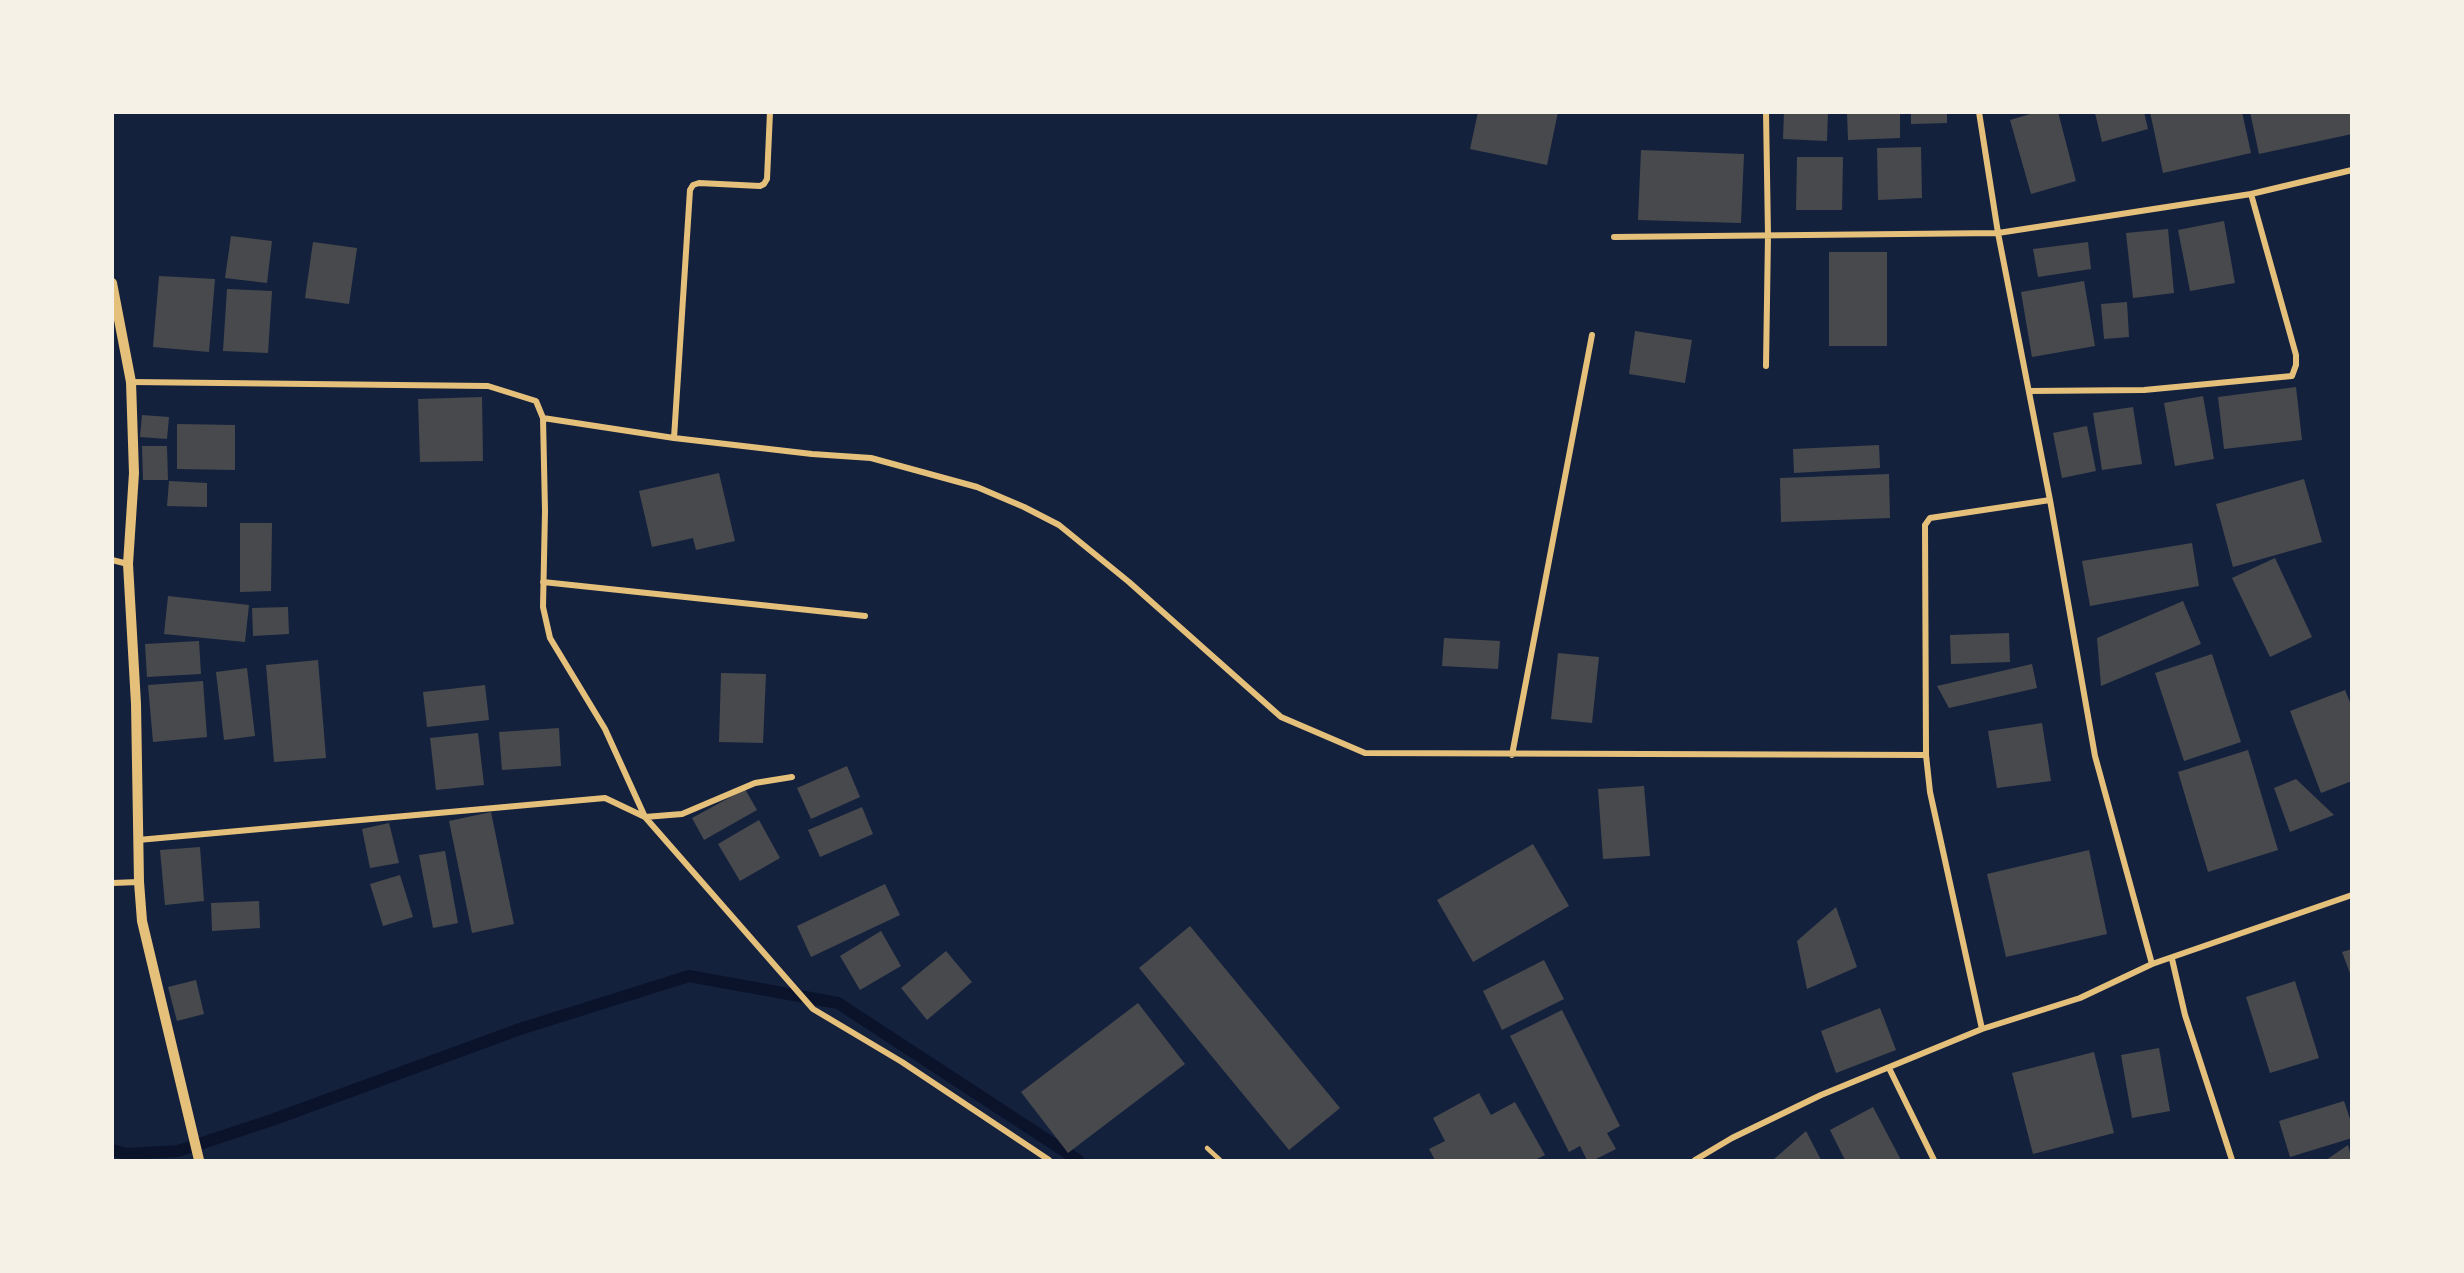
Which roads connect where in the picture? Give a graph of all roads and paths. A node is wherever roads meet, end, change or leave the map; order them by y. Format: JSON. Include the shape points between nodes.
{"nodes":[{"id":1,"x":770,"y":112,"type":"edge"},
{"id":2,"x":1766,"y":112,"type":"edge"},
{"id":3,"x":1979,"y":112,"type":"edge"},
{"id":4,"x":2352,"y":170,"type":"edge"},
{"id":5,"x":2251,"y":194,"type":"junction"},
{"id":6,"x":1998,"y":233,"type":"junction"},
{"id":7,"x":1768,"y":235,"type":"junction"},
{"id":8,"x":1614,"y":237,"type":"dead end"},
{"id":9,"x":112,"y":283,"type":"edge"},
{"id":10,"x":1592,"y":335,"type":"dead end"},
{"id":11,"x":1766,"y":366,"type":"dead end"},
{"id":12,"x":131,"y":382,"type":"junction"},
{"id":13,"x":2030,"y":391,"type":"junction"},
{"id":14,"x":543,"y":417,"type":"junction"},
{"id":15,"x":674,"y":438,"type":"junction"},
{"id":16,"x":2050,"y":500,"type":"junction"},
{"id":17,"x":112,"y":560,"type":"edge"},
{"id":18,"x":128,"y":564,"type":"junction"},
{"id":19,"x":543,"y":582,"type":"junction"},
{"id":20,"x":865,"y":616,"type":"dead end"},
{"id":21,"x":1512,"y":755,"type":"junction"},
{"id":22,"x":1926,"y":755,"type":"junction"},
{"id":23,"x":792,"y":777,"type":"dead end"},
{"id":24,"x":645,"y":817,"type":"junction"},
{"id":25,"x":138,"y":840,"type":"junction"},
{"id":26,"x":139,"y":882,"type":"junction"},
{"id":27,"x":112,"y":883,"type":"edge"},
{"id":28,"x":2352,"y":895,"type":"edge"},
{"id":29,"x":2172,"y":959,"type":"junction"},
{"id":30,"x":2152,"y":964,"type":"junction"},
{"id":31,"x":1982,"y":1029,"type":"junction"},
{"id":32,"x":1889,"y":1068,"type":"junction"},
{"id":33,"x":1207,"y":1148,"type":"dead end"},
{"id":34,"x":199,"y":1160,"type":"edge"},
{"id":35,"x":1049,"y":1161,"type":"edge"},
{"id":36,"x":1220,"y":1161,"type":"edge"},
{"id":37,"x":1695,"y":1161,"type":"edge"},
{"id":38,"x":1934,"y":1161,"type":"edge"},
{"id":39,"x":2232,"y":1161,"type":"edge"}],
"edges":[{"from":1,"to":15,"type":"street","via":[[764,184],[699,183],[690,190]]},
{"from":2,"to":7,"type":"street"},
{"from":3,"to":6,"type":"street"},
{"from":4,"to":5,"type":"street"},
{"from":5,"to":6,"type":"street"},
{"from":5,"to":13,"type":"street","via":[[2296,355],[2292,376],[2144,390]]},
{"from":6,"to":7,"type":"street"},
{"from":6,"to":13,"type":"street"},
{"from":7,"to":8,"type":"street"},
{"from":7,"to":11,"type":"street"},
{"from":9,"to":12,"type":"street"},
{"from":10,"to":21,"type":"street"},
{"from":12,"to":14,"type":"street","via":[[488,386],[536,401]]},
{"from":12,"to":18,"type":"street","via":[[134,473]]},
{"from":13,"to":16,"type":"street"},
{"from":14,"to":15,"type":"street"},
{"from":14,"to":19,"type":"street"},
{"from":15,"to":21,"type":"street","via":[[871,458],[977,487],[1059,525],[1281,717],[1365,753]]},
{"from":16,"to":22,"type":"street","via":[[1930,518],[1925,525]]},
{"from":16,"to":30,"type":"street","via":[[2095,756]]},
{"from":17,"to":18,"type":"street"},
{"from":18,"to":25,"type":"street"},
{"from":19,"to":20,"type":"street"},
{"from":19,"to":24,"type":"street","via":[[543,608],[550,638],[604,729]]},
{"from":21,"to":22,"type":"street"},
{"from":22,"to":31,"type":"street","via":[[1930,792]]},
{"from":23,"to":24,"type":"street","via":[[755,783],[681,814]]},
{"from":24,"to":25,"type":"street","via":[[605,798]]},
{"from":24,"to":35,"type":"street","via":[[813,1009],[902,1062]]},
{"from":25,"to":26,"type":"street"},
{"from":26,"to":27,"type":"street"},
{"from":26,"to":34,"type":"street","via":[[142,921]]},
{"from":28,"to":29,"type":"street"},
{"from":29,"to":30,"type":"street"},
{"from":29,"to":39,"type":"street","via":[[2185,1016]]},
{"from":30,"to":31,"type":"street","via":[[2080,998]]},
{"from":31,"to":32,"type":"street"},
{"from":32,"to":37,"type":"street","via":[[1732,1138]]},
{"from":32,"to":38,"type":"street"},
{"from":33,"to":36,"type":"lane"}]}
